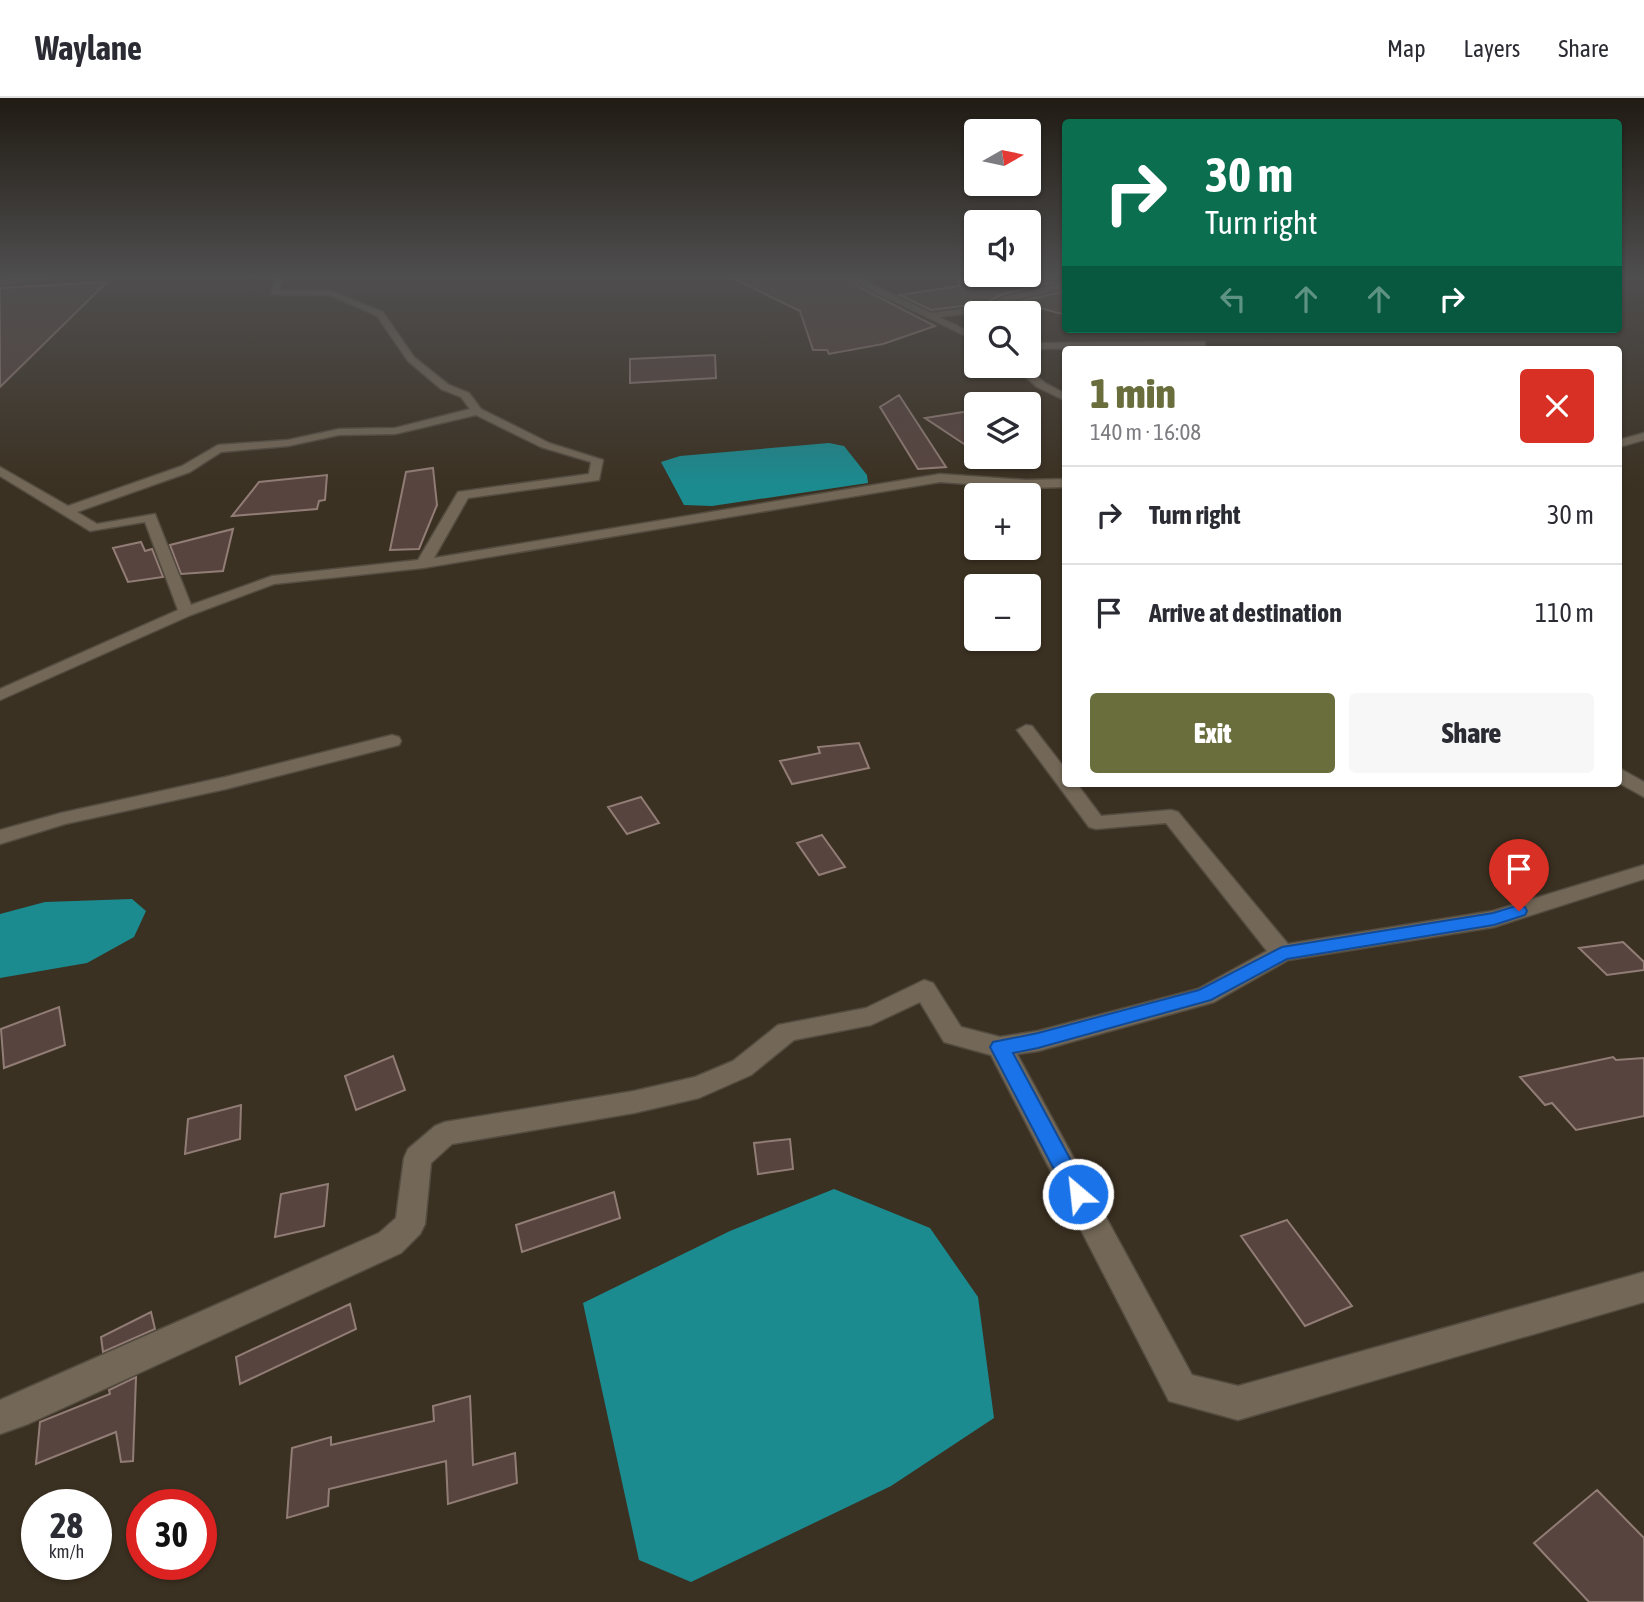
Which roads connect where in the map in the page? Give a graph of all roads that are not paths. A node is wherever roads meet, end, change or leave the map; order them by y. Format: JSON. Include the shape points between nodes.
{"nodes":[{"id":1,"x":401,"y":345,"type":"edge"},
{"id":2,"x":1099,"y":345,"type":"edge"},
{"id":3,"x":1041,"y":346,"type":"edge"},
{"id":4,"x":1032,"y":378,"type":"edge"},
{"id":5,"x":1062,"y":396,"type":"edge"},
{"id":6,"x":477,"y":411,"type":"junction"},
{"id":7,"x":1644,"y":436,"type":"edge"},
{"id":8,"x":1622,"y":443,"type":"edge"},
{"id":9,"x":0,"y":471,"type":"edge"},
{"id":10,"x":1062,"y":483,"type":"edge"},
{"id":11,"x":67,"y":512,"type":"junction"},
{"id":12,"x":423,"y":564,"type":"junction"},
{"id":13,"x":186,"y":612,"type":"junction"},
{"id":14,"x":0,"y":695,"type":"edge"},
{"id":15,"x":1026,"y":730,"type":"dead end"},
{"id":16,"x":392,"y":741,"type":"dead end"},
{"id":17,"x":1622,"y":776,"type":"edge"},
{"id":18,"x":1062,"y":778,"type":"edge"},
{"id":19,"x":1069,"y":787,"type":"edge"},
{"id":20,"x":1644,"y":791,"type":"edge"},
{"id":21,"x":0,"y":837,"type":"edge"},
{"id":22,"x":1644,"y":872,"type":"edge"},
{"id":23,"x":1282,"y":953,"type":"junction"},
{"id":24,"x":1000,"y":1047,"type":"junction"},
{"id":25,"x":1644,"y":1287,"type":"edge"},
{"id":26,"x":0,"y":1417,"type":"edge"}],
"edges":[{"from":1,"to":6,"type":"street","via":[[445,387],[465,394]]},
{"from":2,"to":3,"type":"street"},
{"from":4,"to":5,"type":"street"},
{"from":6,"to":11,"type":"street","via":[[395,431],[339,432],[288,443],[218,449],[186,469]]},
{"from":6,"to":12,"type":"street","via":[[545,445],[597,460],[595,477],[463,495]]},
{"from":7,"to":8,"type":"street"},
{"from":9,"to":11,"type":"street"},
{"from":10,"to":12,"type":"street","via":[[940,478]]},
{"from":11,"to":13,"type":"street","via":[[95,528],[150,517]]},
{"from":12,"to":13,"type":"street","via":[[272,580]]},
{"from":13,"to":14,"type":"street"},
{"from":15,"to":18,"type":"street"},
{"from":16,"to":21,"type":"street"},
{"from":17,"to":20,"type":"street"},
{"from":19,"to":23,"type":"street","via":[[1096,823],[1171,816]]},
{"from":22,"to":23,"type":"street","via":[[1494,919]]},
{"from":23,"to":24,"type":"street","via":[[1205,996]]},
{"from":24,"to":25,"type":"street","via":[[1181,1389],[1238,1403]]},
{"from":24,"to":26,"type":"street","via":[[953,1035],[924,989],[871,1016],[786,1032],[742,1068],[699,1087],[445,1134],[418,1158],[410,1224],[390,1243]]}]}
